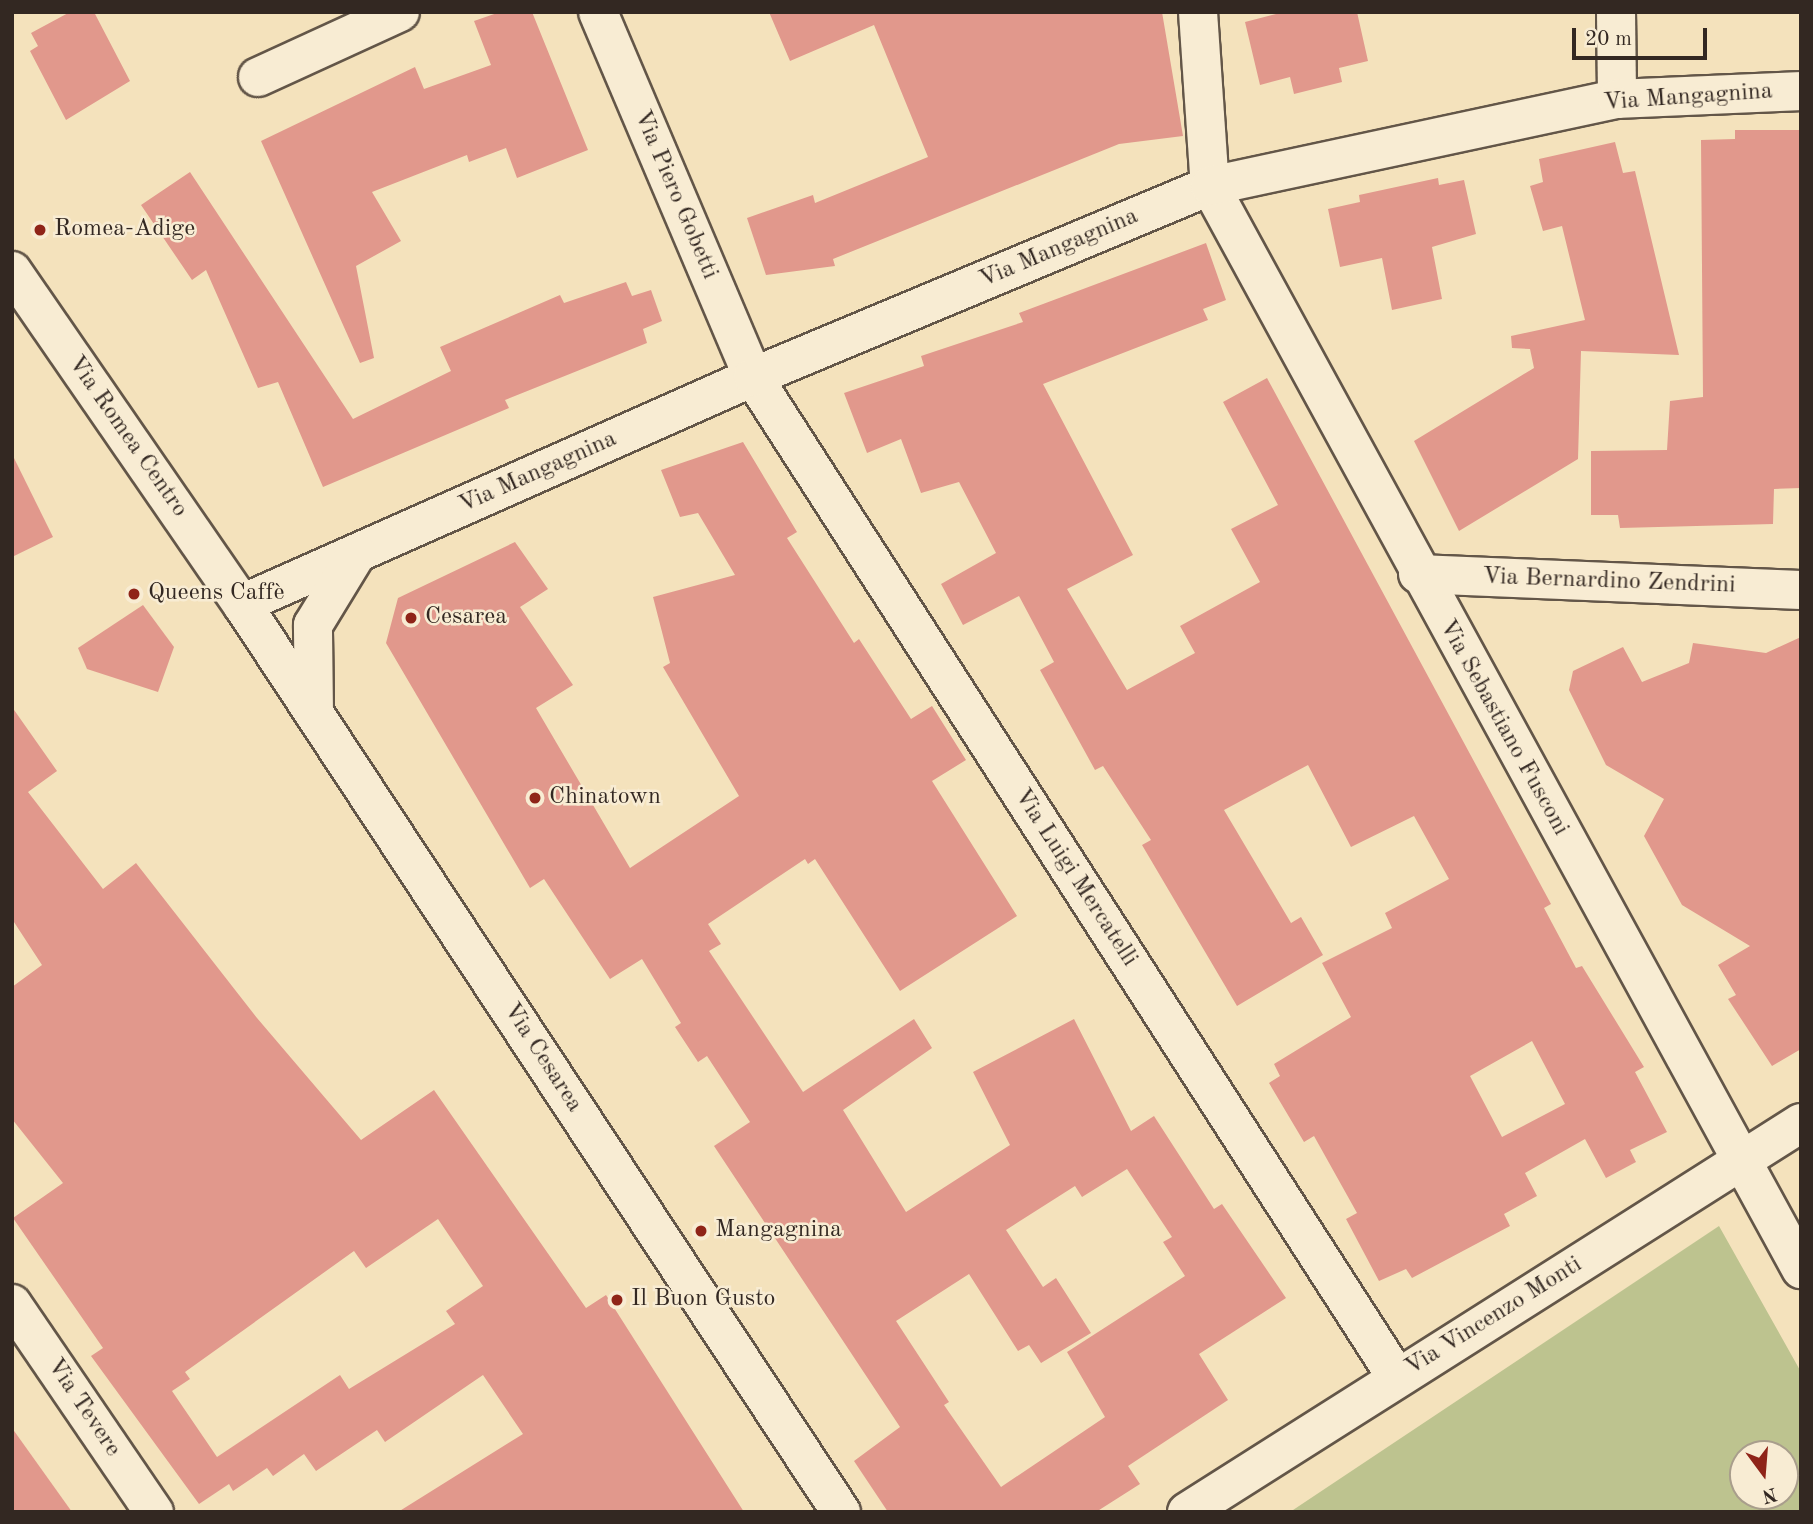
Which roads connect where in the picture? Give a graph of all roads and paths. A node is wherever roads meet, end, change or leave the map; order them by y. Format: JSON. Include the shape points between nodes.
{"nodes":[{"id":1,"x":400,"y":12,"type":"edge"},
{"id":2,"x":598,"y":12,"type":"edge"},
{"id":3,"x":1198,"y":12,"type":"edge"},
{"id":4,"x":1616,"y":12,"type":"edge"},
{"id":5,"x":258,"y":77,"type":"dead end"},
{"id":6,"x":1801,"y":91,"type":"edge"},
{"id":7,"x":1617,"y":99,"type":"junction"},
{"id":8,"x":1210,"y":186,"type":"junction"},
{"id":9,"x":12,"y":271,"type":"edge"},
{"id":10,"x":753,"y":377,"type":"junction"},
{"id":11,"x":358,"y":553,"type":"junction"},
{"id":12,"x":1418,"y":574,"type":"junction"},
{"id":13,"x":1801,"y":590,"type":"edge"},
{"id":14,"x":242,"y":604,"type":"junction"},
{"id":15,"x":314,"y":713,"type":"junction"},
{"id":16,"x":1801,"y":1123,"type":"edge"},
{"id":17,"x":1742,"y":1160,"type":"junction"},
{"id":18,"x":1801,"y":1269,"type":"edge"},
{"id":19,"x":12,"y":1304,"type":"edge"},
{"id":20,"x":1397,"y":1378,"type":"junction"},
{"id":21,"x":153,"y":1512,"type":"edge"},
{"id":22,"x":841,"y":1512,"type":"edge"},
{"id":23,"x":1187,"y":1512,"type":"edge"}],
"edges":[{"from":1,"to":5,"type":"street"},
{"from":2,"to":10,"type":"street","name":"Via Piero Gobetti"},
{"from":3,"to":8,"type":"street"},
{"from":4,"to":7,"type":"street"},
{"from":6,"to":7,"type":"street","name":"Via Mangagnina"},
{"from":7,"to":8,"type":"street","name":"Via Mangagnina"},
{"from":8,"to":10,"type":"street","name":"Via Mangagnina"},
{"from":8,"to":12,"type":"street","name":"Via Sebastiano Fusconi"},
{"from":9,"to":14,"type":"street","name":"Via Romea Centro"},
{"from":10,"to":11,"type":"street","name":"Via Mangagnina"},
{"from":10,"to":20,"type":"street","name":"Via Luigi Mercatelli"},
{"from":11,"to":14,"type":"street","name":"Via Mangagnina"},
{"from":11,"to":15,"type":"street","via":[[313,625]]},
{"from":12,"to":13,"type":"street","name":"Via Bernardino Zendrini"},
{"from":12,"to":17,"type":"street","name":"Via Sebastiano Fusconi"},
{"from":14,"to":15,"type":"street","name":"Via Cesarea"},
{"from":15,"to":22,"type":"street","name":"Via Cesarea"},
{"from":16,"to":17,"type":"street","name":"Via Vincenzo Monti"},
{"from":17,"to":18,"type":"street","name":"Via Sebastiano Fusconi"},
{"from":17,"to":20,"type":"street","name":"Via Vincenzo Monti"},
{"from":19,"to":21,"type":"street","name":"Via Tevere"},
{"from":20,"to":23,"type":"street","name":"Via Vincenzo Monti"}]}
